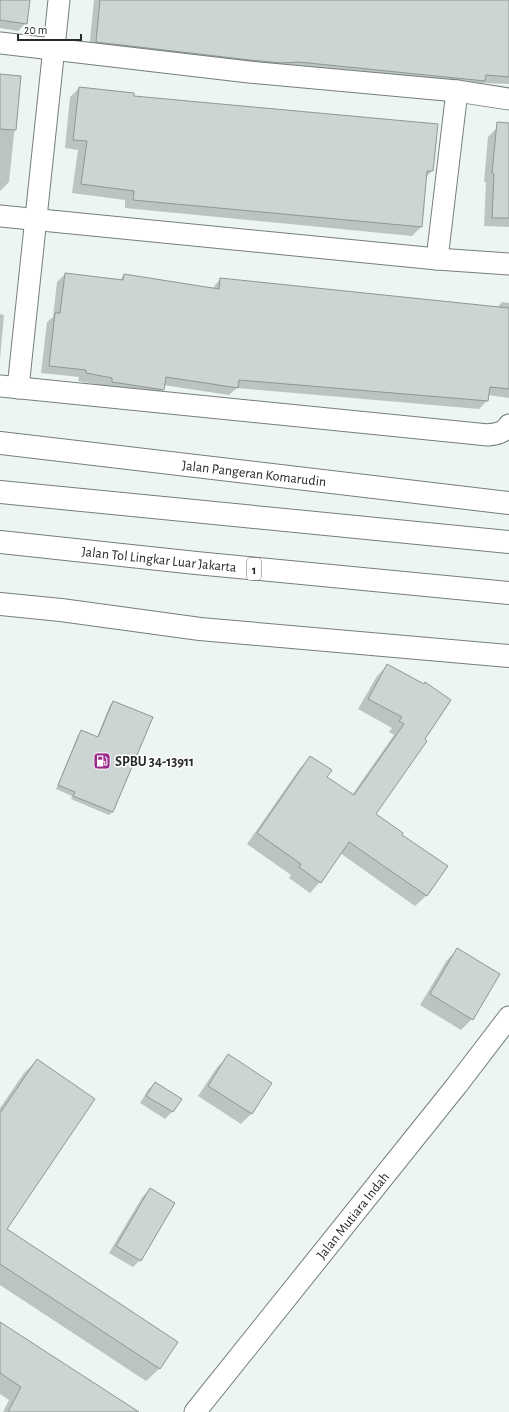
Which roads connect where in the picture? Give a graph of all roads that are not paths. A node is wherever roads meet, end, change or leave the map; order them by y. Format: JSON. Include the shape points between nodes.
{"nodes":[{"id":1,"x":59,"y":0,"type":"edge"},
{"id":2,"x":0,"y":44,"type":"edge"},
{"id":3,"x":54,"y":50,"type":"junction"},
{"id":4,"x":457,"y":91,"type":"junction"},
{"id":5,"x":509,"y":99,"type":"edge"},
{"id":6,"x":0,"y":216,"type":"edge"},
{"id":7,"x":36,"y":220,"type":"junction"},
{"id":8,"x":437,"y":258,"type":"junction"},
{"id":9,"x":509,"y":264,"type":"edge"},
{"id":10,"x":9,"y":387,"type":"edge"},
{"id":11,"x":509,"y":425,"type":"edge"},
{"id":12,"x":0,"y":443,"type":"edge"},
{"id":13,"x":0,"y":492,"type":"edge"},
{"id":14,"x":509,"y":503,"type":"edge"},
{"id":15,"x":0,"y":542,"type":"edge"},
{"id":16,"x":509,"y":542,"type":"edge"},
{"id":17,"x":509,"y":593,"type":"edge"},
{"id":18,"x":0,"y":604,"type":"edge"},
{"id":19,"x":509,"y":656,"type":"edge"},
{"id":20,"x":509,"y":1017,"type":"edge"},
{"id":21,"x":195,"y":1412,"type":"edge"}],
"edges":[{"from":1,"to":3,"type":"street"},
{"from":2,"to":3,"type":"street"},
{"from":3,"to":4,"type":"street","via":[[249,72]]},
{"from":3,"to":7,"type":"street"},
{"from":4,"to":5,"type":"street"},
{"from":4,"to":8,"type":"street"},
{"from":6,"to":7,"type":"street"},
{"from":7,"to":8,"type":"street"},
{"from":7,"to":10,"type":"street"},
{"from":8,"to":9,"type":"street"},
{"from":10,"to":11,"type":"street","via":[[488,435],[497,434]]},
{"from":12,"to":14,"type":"main road","name":"Jalan Pangeran Komarudin"},
{"from":13,"to":16,"type":"main road"},
{"from":15,"to":17,"type":"main road","name":"Jalan Tol Lingkar Luar Jakarta","number":"1"},
{"from":18,"to":19,"type":"main road","via":[[200,629]]},
{"from":20,"to":21,"type":"street","name":"Jalan Mutiara Indah"}]}
